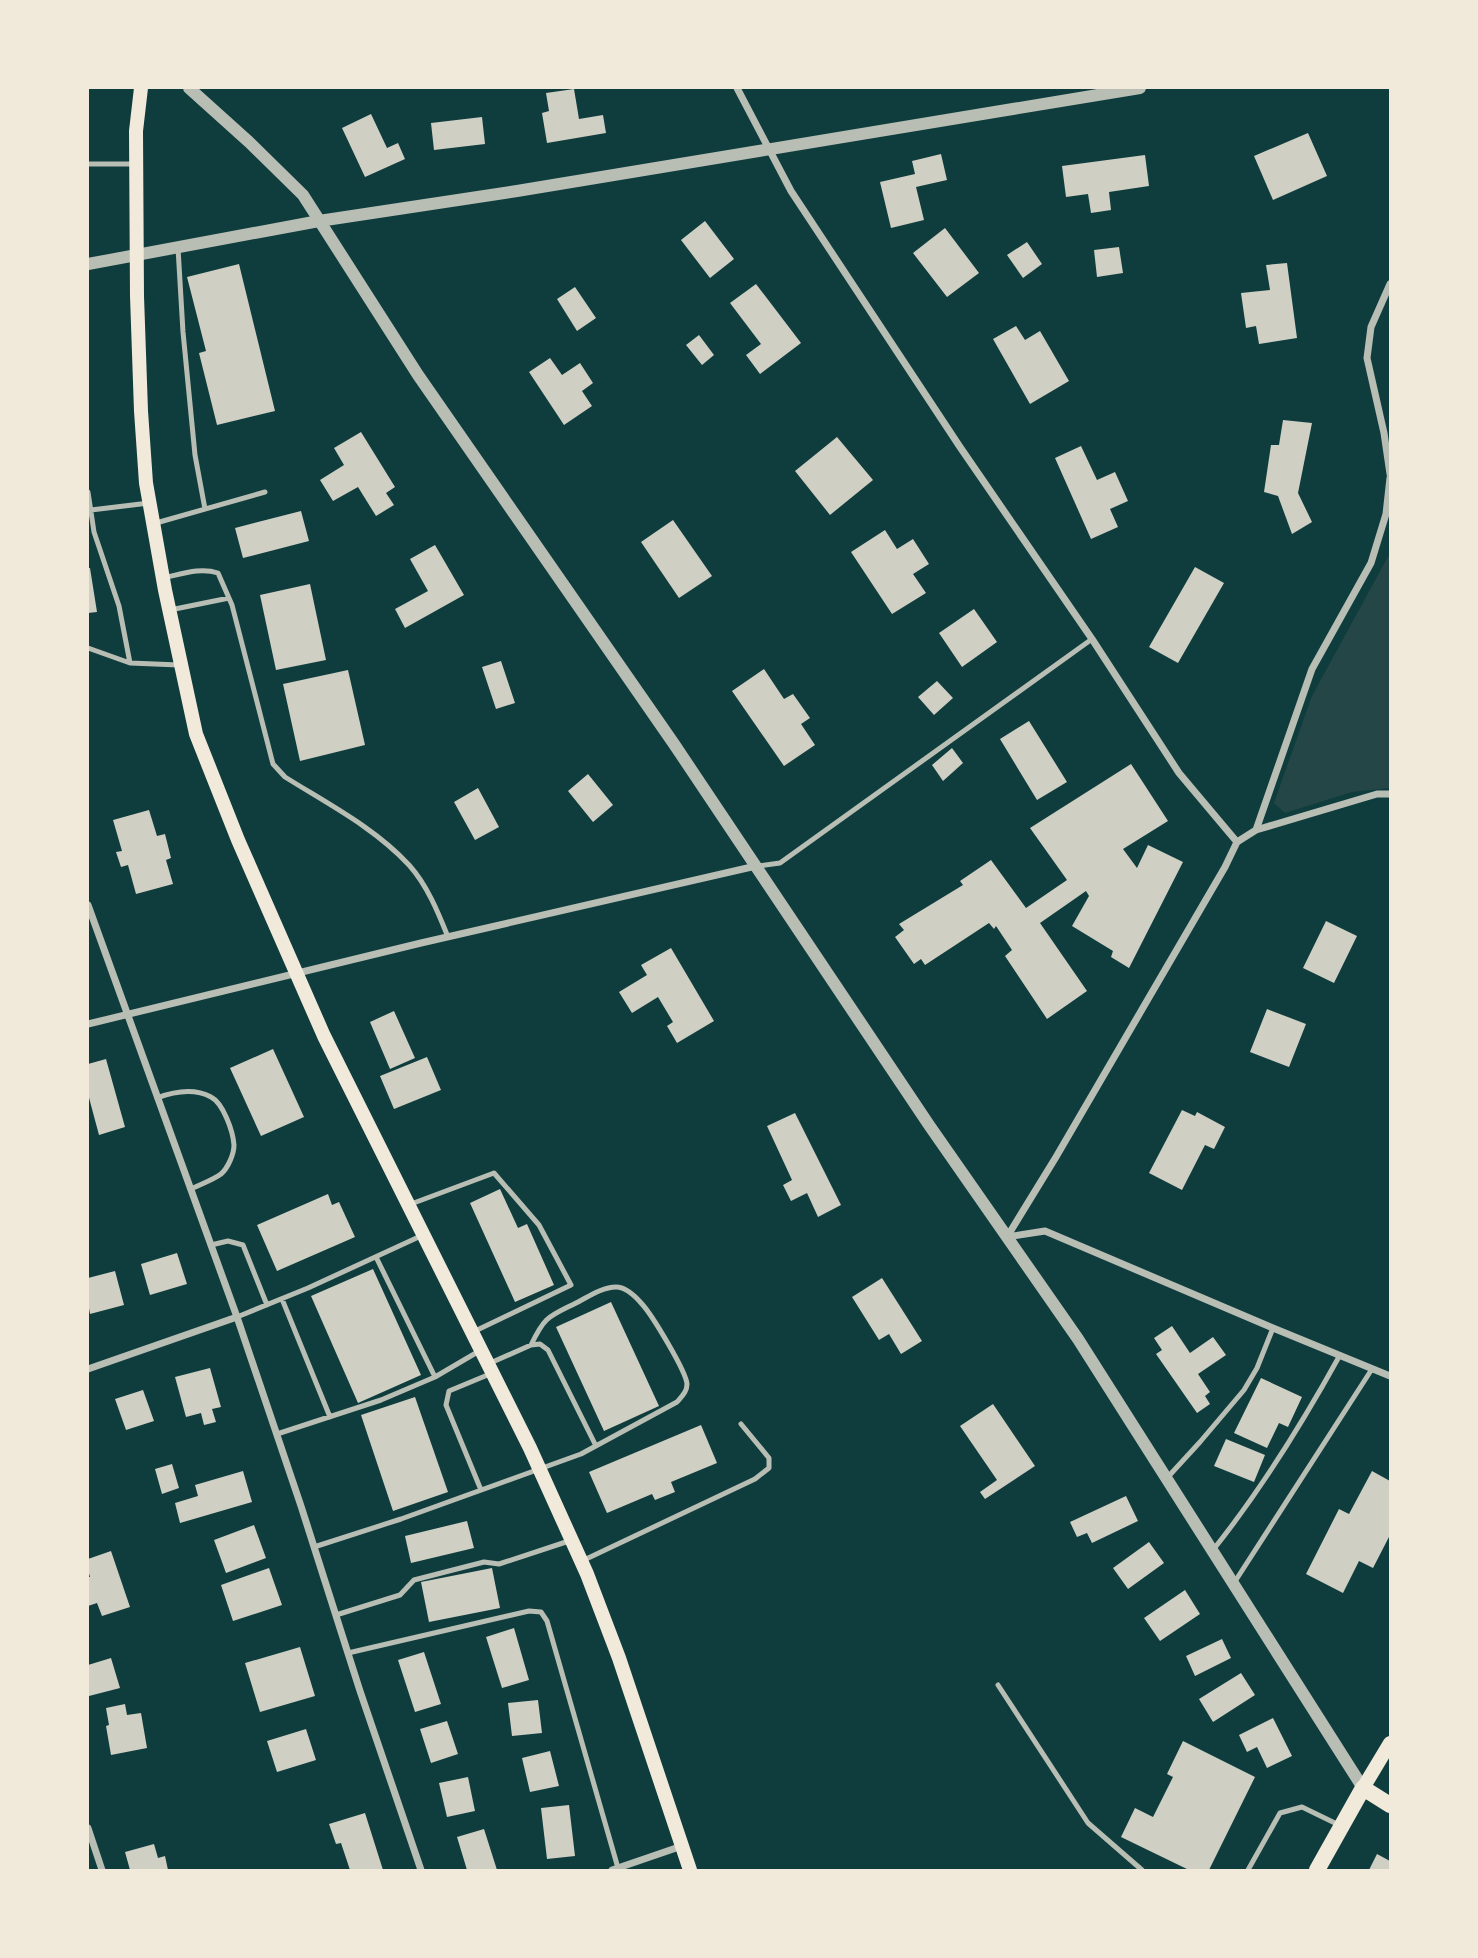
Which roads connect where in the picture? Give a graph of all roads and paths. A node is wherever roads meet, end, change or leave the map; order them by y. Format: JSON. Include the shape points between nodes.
{"nodes":[{"id":1,"x":141,"y":88,"type":"edge"},
{"id":2,"x":189,"y":88,"type":"edge"},
{"id":3,"x":737,"y":88,"type":"edge"},
{"id":4,"x":1140,"y":88,"type":"edge"},
{"id":5,"x":769,"y":149,"type":"junction"},
{"id":6,"x":88,"y":164,"type":"edge"},
{"id":7,"x":136,"y":164,"type":"junction"},
{"id":8,"x":319,"y":221,"type":"junction"},
{"id":9,"x":178,"y":246,"type":"junction"},
{"id":10,"x":137,"y":253,"type":"junction"},
{"id":11,"x":88,"y":264,"type":"edge"},
{"id":12,"x":1391,"y":284,"type":"edge"},
{"id":13,"x":1391,"y":476,"type":"edge"},
{"id":14,"x":88,"y":492,"type":"edge"},
{"id":15,"x":265,"y":492,"type":"dead end"},
{"id":16,"x":149,"y":503,"type":"junction"},
{"id":17,"x":205,"y":509,"type":"junction"},
{"id":18,"x":91,"y":510,"type":"junction"},
{"id":19,"x":153,"y":524,"type":"junction"},
{"id":20,"x":163,"y":578,"type":"junction"},
{"id":21,"x":229,"y":598,"type":"junction"},
{"id":22,"x":170,"y":610,"type":"junction"},
{"id":23,"x":1092,"y":639,"type":"junction"},
{"id":24,"x":88,"y":648,"type":"edge"},
{"id":25,"x":130,"y":663,"type":"junction"},
{"id":26,"x":181,"y":665,"type":"junction"},
{"id":27,"x":1391,"y":794,"type":"edge"},
{"id":28,"x":1256,"y":830,"type":"junction"},
{"id":29,"x":1237,"y":842,"type":"junction"},
{"id":30,"x":757,"y":866,"type":"junction"},
{"id":31,"x":88,"y":905,"type":"edge"},
{"id":32,"x":448,"y":937,"type":"junction"},
{"id":33,"x":296,"y":973,"type":"junction"},
{"id":34,"x":127,"y":1015,"type":"junction"},
{"id":35,"x":88,"y":1024,"type":"edge"},
{"id":36,"x":157,"y":1098,"type":"junction"},
{"id":37,"x":191,"y":1189,"type":"junction"},
{"id":38,"x":408,"y":1205,"type":"junction"},
{"id":39,"x":423,"y":1234,"type":"junction"},
{"id":40,"x":1007,"y":1237,"type":"junction"},
{"id":41,"x":211,"y":1245,"type":"junction"},
{"id":42,"x":376,"y":1257,"type":"junction"},
{"id":43,"x":282,"y":1299,"type":"junction"},
{"id":44,"x":267,"y":1305,"type":"junction"},
{"id":45,"x":237,"y":1317,"type":"junction"},
{"id":46,"x":1273,"y":1328,"type":"junction"},
{"id":47,"x":473,"y":1332,"type":"junction"},
{"id":48,"x":531,"y":1345,"type":"junction"},
{"id":49,"x":481,"y":1350,"type":"junction"},
{"id":50,"x":1339,"y":1355,"type":"junction"},
{"id":51,"x":490,"y":1368,"type":"junction"},
{"id":52,"x":88,"y":1369,"type":"edge"},
{"id":53,"x":1372,"y":1369,"type":"junction"},
{"id":54,"x":1391,"y":1376,"type":"edge"},
{"id":55,"x":435,"y":1377,"type":"junction"},
{"id":56,"x":330,"y":1417,"type":"junction"},
{"id":57,"x":741,"y":1424,"type":"dead end"},
{"id":58,"x":277,"y":1434,"type":"junction"},
{"id":59,"x":596,"y":1446,"type":"junction"},
{"id":60,"x":540,"y":1469,"type":"junction"},
{"id":61,"x":1167,"y":1478,"type":"junction"},
{"id":62,"x":481,"y":1490,"type":"junction"},
{"id":63,"x":572,"y":1540,"type":"junction"},
{"id":64,"x":314,"y":1547,"type":"junction"},
{"id":65,"x":1213,"y":1550,"type":"junction"},
{"id":66,"x":581,"y":1562,"type":"junction"},
{"id":67,"x":1234,"y":1583,"type":"junction"},
{"id":68,"x":336,"y":1615,"type":"junction"},
{"id":69,"x":348,"y":1653,"type":"junction"},
{"id":70,"x":998,"y":1685,"type":"dead end"},
{"id":71,"x":1391,"y":1743,"type":"edge"},
{"id":72,"x":1363,"y":1788,"type":"junction"},
{"id":73,"x":1391,"y":1805,"type":"edge"},
{"id":74,"x":1342,"y":1826,"type":"junction"},
{"id":75,"x":88,"y":1828,"type":"edge"},
{"id":76,"x":682,"y":1846,"type":"junction"},
{"id":77,"x":615,"y":1869,"type":"edge"},
{"id":78,"x":102,"y":1871,"type":"edge"},
{"id":79,"x":422,"y":1871,"type":"edge"},
{"id":80,"x":690,"y":1871,"type":"edge"},
{"id":81,"x":1142,"y":1871,"type":"edge"},
{"id":82,"x":1248,"y":1871,"type":"edge"},
{"id":83,"x":1317,"y":1871,"type":"edge"}],
"edges":[{"from":1,"to":7,"type":"main road"},
{"from":2,"to":8,"type":"street","via":[[303,195]]},
{"from":3,"to":5,"type":"street"},
{"from":4,"to":5,"type":"street"},
{"from":5,"to":8,"type":"street"},
{"from":5,"to":23,"type":"street","via":[[791,191]]},
{"from":6,"to":7,"type":"lane"},
{"from":7,"to":10,"type":"main road"},
{"from":8,"to":9,"type":"street"},
{"from":8,"to":30,"type":"street","via":[[418,375]]},
{"from":9,"to":10,"type":"street"},
{"from":9,"to":17,"type":"lane","via":[[195,455]]},
{"from":10,"to":11,"type":"street"},
{"from":10,"to":16,"type":"main road","via":[[141,411]]},
{"from":12,"to":13,"type":"street","via":[[1371,327],[1367,358]]},
{"from":13,"to":28,"type":"street","via":[[1386,514],[1371,563],[1312,669]]},
{"from":14,"to":18,"type":"lane"},
{"from":15,"to":17,"type":"lane"},
{"from":16,"to":18,"type":"lane"},
{"from":16,"to":19,"type":"main road"},
{"from":17,"to":19,"type":"lane"},
{"from":18,"to":25,"type":"lane"},
{"from":19,"to":20,"type":"main road"},
{"from":20,"to":21,"type":"lane","via":[[192,571],[218,573]]},
{"from":20,"to":22,"type":"main road"},
{"from":21,"to":22,"type":"lane"},
{"from":21,"to":32,"type":"lane","via":[[273,764],[285,777],[376,834],[411,867]]},
{"from":22,"to":26,"type":"main road"},
{"from":23,"to":29,"type":"street","via":[[1179,773]]},
{"from":23,"to":30,"type":"lane","via":[[780,863]]},
{"from":24,"to":25,"type":"lane"},
{"from":25,"to":26,"type":"lane"},
{"from":26,"to":33,"type":"main road","via":[[196,734]]},
{"from":27,"to":28,"type":"street","via":[[1377,794]]},
{"from":28,"to":29,"type":"street"},
{"from":29,"to":40,"type":"street"},
{"from":30,"to":32,"type":"street"},
{"from":30,"to":40,"type":"street"},
{"from":31,"to":34,"type":"street"},
{"from":32,"to":33,"type":"street"},
{"from":33,"to":34,"type":"street"},
{"from":33,"to":38,"type":"main road"},
{"from":34,"to":35,"type":"street"},
{"from":34,"to":36,"type":"street"},
{"from":36,"to":37,"type":"street"},
{"from":36,"to":37,"type":"lane","via":[[190,1092],[211,1097],[224,1111],[234,1146],[231,1158],[222,1173]]},
{"from":37,"to":41,"type":"street"},
{"from":38,"to":39,"type":"main road"},
{"from":38,"to":47,"type":"lane","via":[[494,1173],[539,1226],[571,1285]]},
{"from":39,"to":42,"type":"lane"},
{"from":39,"to":47,"type":"main road"},
{"from":40,"to":46,"type":"street","via":[[1045,1231]]},
{"from":40,"to":61,"type":"street"},
{"from":41,"to":44,"type":"lane","via":[[228,1241],[243,1245]]},
{"from":41,"to":45,"type":"street"},
{"from":42,"to":43,"type":"lane"},
{"from":42,"to":55,"type":"lane"},
{"from":43,"to":44,"type":"lane"},
{"from":43,"to":56,"type":"lane"},
{"from":44,"to":45,"type":"lane"},
{"from":45,"to":52,"type":"street"},
{"from":45,"to":58,"type":"street"},
{"from":46,"to":50,"type":"street"},
{"from":46,"to":61,"type":"lane","via":[[1244,1390]]},
{"from":47,"to":49,"type":"main road"},
{"from":48,"to":51,"type":"lane"},
{"from":48,"to":59,"type":"lane","via":[[548,1350]]},
{"from":48,"to":59,"type":"lane","via":[[548,1317],[603,1289],[625,1289],[643,1305],[682,1368],[687,1390],[677,1402]]},
{"from":49,"to":51,"type":"main road"},
{"from":49,"to":55,"type":"lane"},
{"from":50,"to":53,"type":"street"},
{"from":50,"to":65,"type":"lane","via":[[1298,1426]]},
{"from":51,"to":60,"type":"main road"},
{"from":51,"to":62,"type":"lane","via":[[449,1391],[446,1405]]},
{"from":53,"to":54,"type":"street"},
{"from":53,"to":67,"type":"lane"},
{"from":55,"to":56,"type":"lane"},
{"from":56,"to":58,"type":"lane"},
{"from":57,"to":66,"type":"lane","via":[[769,1458],[769,1468],[755,1479]]},
{"from":58,"to":64,"type":"street"},
{"from":59,"to":60,"type":"lane"},
{"from":60,"to":62,"type":"lane"},
{"from":60,"to":63,"type":"main road"},
{"from":61,"to":65,"type":"street"},
{"from":62,"to":64,"type":"lane"},
{"from":63,"to":66,"type":"main road"},
{"from":63,"to":68,"type":"lane","via":[[499,1564],[484,1562],[414,1580],[400,1595]]},
{"from":64,"to":68,"type":"street"},
{"from":65,"to":67,"type":"street"},
{"from":66,"to":76,"type":"main road","via":[[619,1658]]},
{"from":67,"to":72,"type":"street"},
{"from":68,"to":69,"type":"street"},
{"from":69,"to":77,"type":"lane","via":[[541,1612]]},
{"from":69,"to":79,"type":"street"},
{"from":70,"to":81,"type":"lane","via":[[1088,1822]]},
{"from":71,"to":72,"type":"main road"},
{"from":72,"to":73,"type":"main road"},
{"from":72,"to":74,"type":"main road"},
{"from":74,"to":82,"type":"lane","via":[[1303,1807],[1280,1813]]},
{"from":74,"to":83,"type":"main road"},
{"from":75,"to":78,"type":"street"},
{"from":76,"to":77,"type":"street"},
{"from":76,"to":80,"type":"main road"}]}
